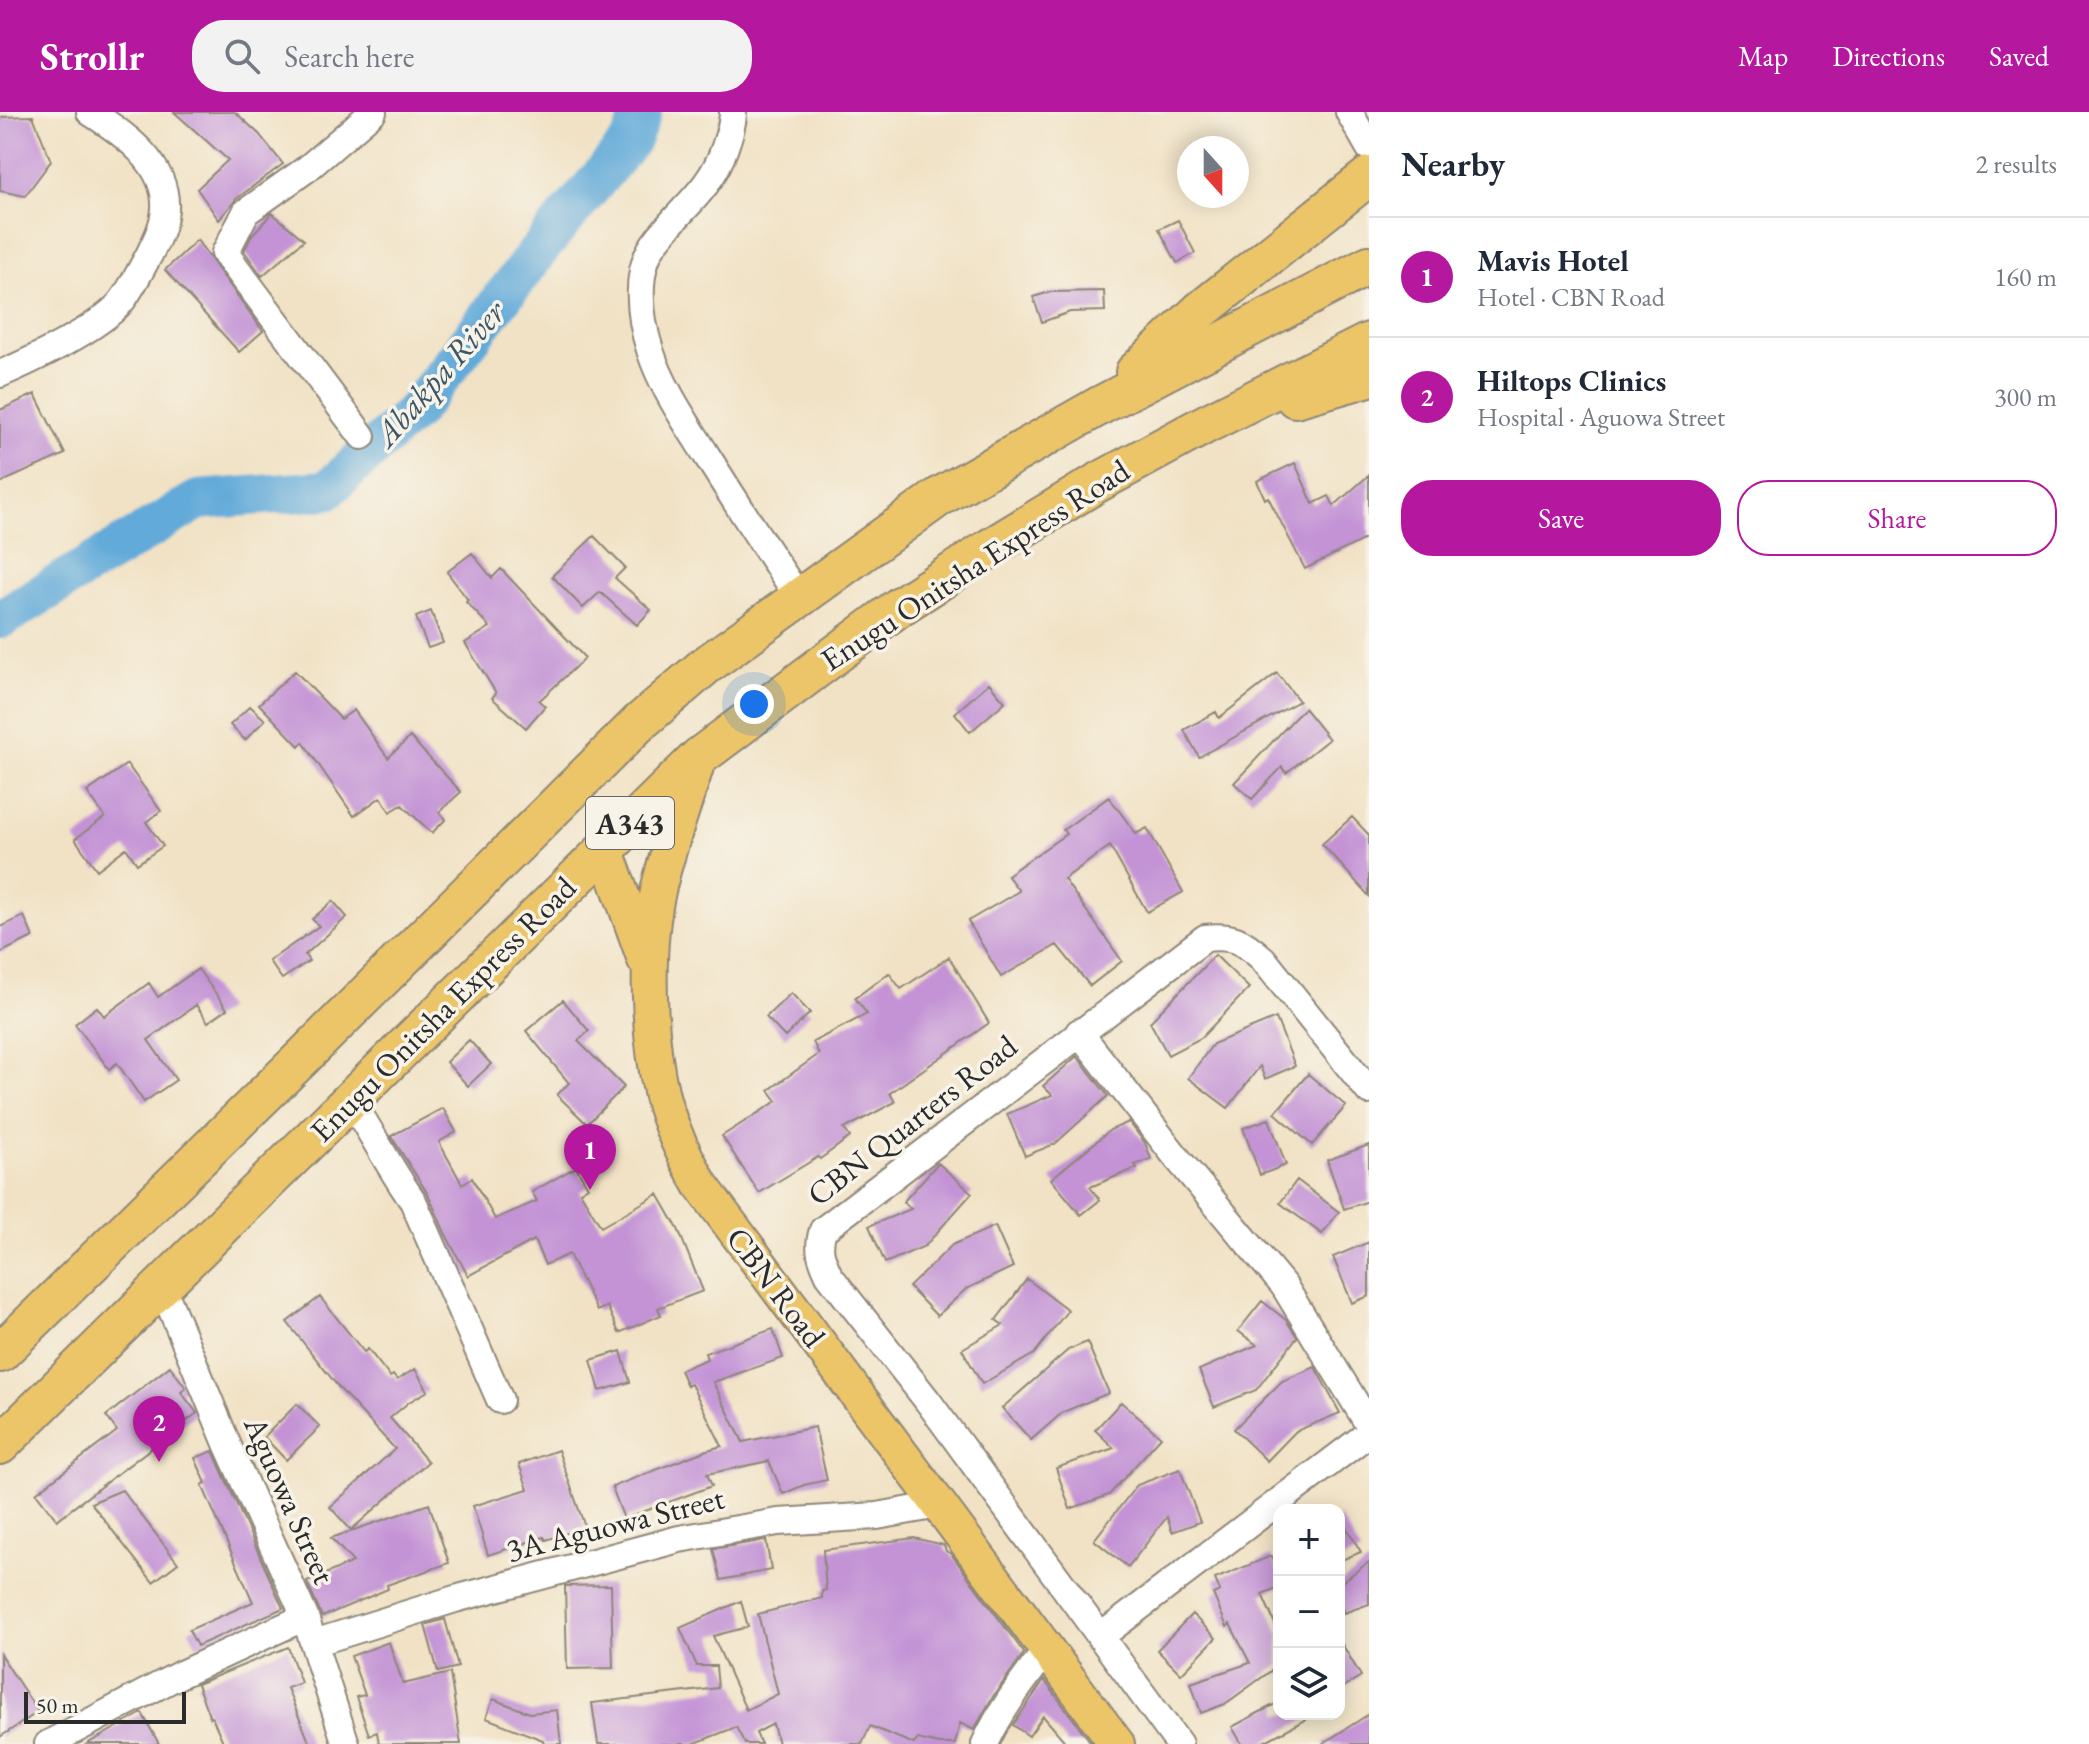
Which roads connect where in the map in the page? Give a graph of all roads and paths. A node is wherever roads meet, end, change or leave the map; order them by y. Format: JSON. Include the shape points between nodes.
{"nodes":[{"id":1,"x":90,"y":112,"type":"edge"},
{"id":2,"x":373,"y":112,"type":"edge"},
{"id":3,"x":733,"y":112,"type":"edge"},
{"id":4,"x":1349,"y":112,"type":"edge"},
{"id":5,"x":1369,"y":147,"type":"edge"},
{"id":6,"x":1369,"y":176,"type":"edge"},
{"id":7,"x":1369,"y":265,"type":"edge"},
{"id":8,"x":1369,"y":342,"type":"edge"},
{"id":9,"x":0,"y":374,"type":"edge"},
{"id":10,"x":1369,"y":377,"type":"edge"},
{"id":11,"x":1101,"y":405,"type":"junction"},
{"id":12,"x":1204,"y":425,"type":"junction"},
{"id":13,"x":362,"y":436,"type":"dead end"},
{"id":14,"x":800,"y":599,"type":"junction"},
{"id":15,"x":699,"y":757,"type":"junction"},
{"id":16,"x":605,"y":848,"type":"junction"},
{"id":17,"x":649,"y":971,"type":"junction"},
{"id":18,"x":1079,"y":1032,"type":"junction"},
{"id":19,"x":1369,"y":1091,"type":"edge"},
{"id":20,"x":351,"y":1101,"type":"junction"},
{"id":21,"x":162,"y":1286,"type":"junction"},
{"id":22,"x":0,"y":1353,"type":"edge"},
{"id":23,"x":500,"y":1400,"type":"dead end"},
{"id":24,"x":1369,"y":1425,"type":"edge"},
{"id":25,"x":1369,"y":1433,"type":"edge"},
{"id":26,"x":0,"y":1445,"type":"edge"},
{"id":27,"x":939,"y":1505,"type":"junction"},
{"id":28,"x":305,"y":1617,"type":"junction"},
{"id":29,"x":1100,"y":1637,"type":"junction"},
{"id":30,"x":314,"y":1643,"type":"junction"},
{"id":31,"x":1046,"y":1651,"type":"junction"},
{"id":32,"x":48,"y":1744,"type":"edge"},
{"id":33,"x":346,"y":1744,"type":"edge"},
{"id":34,"x":985,"y":1744,"type":"edge"},
{"id":35,"x":1117,"y":1744,"type":"edge"},
{"id":36,"x":1179,"y":1744,"type":"edge"}],
"edges":[{"from":1,"to":9,"type":"street","via":[[130,139],[147,160],[165,198],[163,221],[120,304],[94,325]]},
{"from":2,"to":13,"type":"street","via":[[246,212],[225,253]]},
{"from":3,"to":14,"type":"street","via":[[720,162],[702,192],[647,257],[643,319],[666,388]]},
{"from":4,"to":5,"type":"street"},
{"from":6,"to":11,"type":"highway","via":[[1200,311]]},
{"from":7,"to":11,"type":"highway","name":"Enugu Onitsha Express Road","number":"A343"},
{"from":8,"to":12,"type":"highway","name":"Enugu Onitsha Express Road","number":"A343"},
{"from":10,"to":12,"type":"highway"},
{"from":11,"to":14,"type":"highway","name":"Enugu Onitsha Express Road","number":"A343","via":[[939,497]]},
{"from":12,"to":15,"type":"highway","name":"Enugu Onitsha Express Road","number":"A343","via":[[1097,483],[899,607]]},
{"from":14,"to":22,"type":"highway","name":"Enugu Onitsha Express Road","number":"A343","via":[[705,666],[639,723]]},
{"from":15,"to":16,"type":"highway","name":"Enugu Onitsha Express Road","number":"A343"},
{"from":15,"to":17,"type":"main road","name":"CBN Road","via":[[658,892]]},
{"from":16,"to":17,"type":"main road"},
{"from":16,"to":20,"type":"highway","name":"Enugu Onitsha Express Road","number":"A343"},
{"from":17,"to":27,"type":"main road","name":"CBN Road","via":[[662,1096],[679,1145],[701,1185]]},
{"from":18,"to":19,"type":"street","name":"CBN Quarters Road","via":[[1205,938],[1225,936],[1245,943],[1263,959]]},
{"from":18,"to":24,"type":"street","via":[[1284,1286]]},
{"from":18,"to":29,"type":"street","name":"CBN Quarters Road","via":[[823,1230],[818,1243],[829,1275]]},
{"from":20,"to":21,"type":"highway","name":"Enugu Onitsha Express Road","number":"A343"},
{"from":20,"to":23,"type":"street","via":[[413,1201]]},
{"from":21,"to":26,"type":"highway","name":"Enugu Onitsha Express Road","number":"A343"},
{"from":21,"to":28,"type":"street","name":"Aguowa Street"},
{"from":25,"to":29,"type":"street"},
{"from":27,"to":30,"type":"street","name":"3A Aguowa Street","via":[[877,1516],[778,1522],[679,1539]]},
{"from":27,"to":31,"type":"main road","name":"CBN Road"},
{"from":28,"to":30,"type":"street","name":"Aguowa Street"},
{"from":28,"to":32,"type":"street"},
{"from":29,"to":36,"type":"street","name":"CBN Quarters Road"},
{"from":30,"to":33,"type":"street","name":"Aguowa Street"},
{"from":31,"to":34,"type":"street","via":[[1013,1693]]},
{"from":31,"to":35,"type":"main road","name":"CBN Road"}]}
